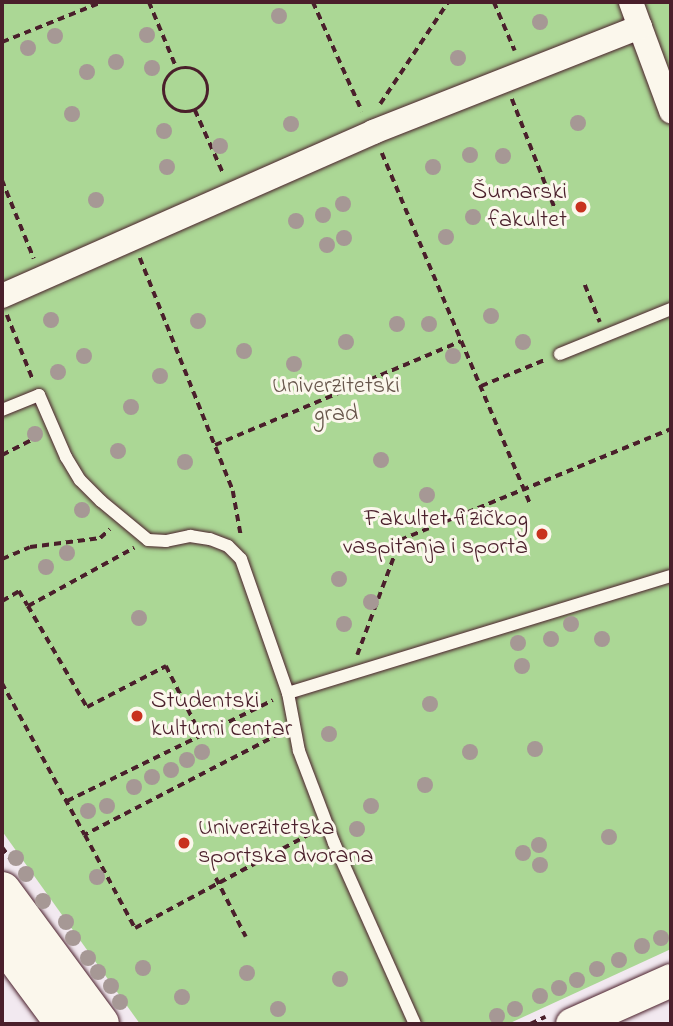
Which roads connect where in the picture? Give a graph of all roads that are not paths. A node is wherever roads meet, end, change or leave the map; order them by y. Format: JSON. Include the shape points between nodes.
{"nodes":[{"id":1,"x":631,"y":2,"type":"edge"},
{"id":2,"x":640,"y":27,"type":"junction"},
{"id":3,"x":671,"y":111,"type":"edge"},
{"id":4,"x":4,"y":304,"type":"edge"},
{"id":5,"x":671,"y":309,"type":"edge"},
{"id":6,"x":560,"y":354,"type":"road end"},
{"id":7,"x":2,"y":410,"type":"edge"},
{"id":8,"x":671,"y":576,"type":"edge"},
{"id":9,"x":288,"y":693,"type":"junction"},
{"id":10,"x":2,"y":891,"type":"edge"},
{"id":11,"x":2,"y":939,"type":"edge"},
{"id":12,"x":671,"y":980,"type":"edge"},
{"id":13,"x":65,"y":1024,"type":"edge"},
{"id":14,"x":100,"y":1024,"type":"edge"},
{"id":15,"x":415,"y":1024,"type":"edge"},
{"id":16,"x":572,"y":1024,"type":"edge"}],
"edges":[{"from":1,"to":2,"type":"street"},
{"from":2,"to":3,"type":"street"},
{"from":2,"to":4,"type":"street","via":[[370,128],[41,277]]},
{"from":5,"to":6,"type":"lane"},
{"from":7,"to":9,"type":"lane","via":[[39,395],[80,480],[148,540],[190,536],[228,546],[241,559]]},
{"from":8,"to":9,"type":"lane"},
{"from":9,"to":15,"type":"lane","via":[[299,751],[327,824]]},
{"from":10,"to":14,"type":"main road"},
{"from":11,"to":13,"type":"main road"},
{"from":12,"to":16,"type":"street"}]}
